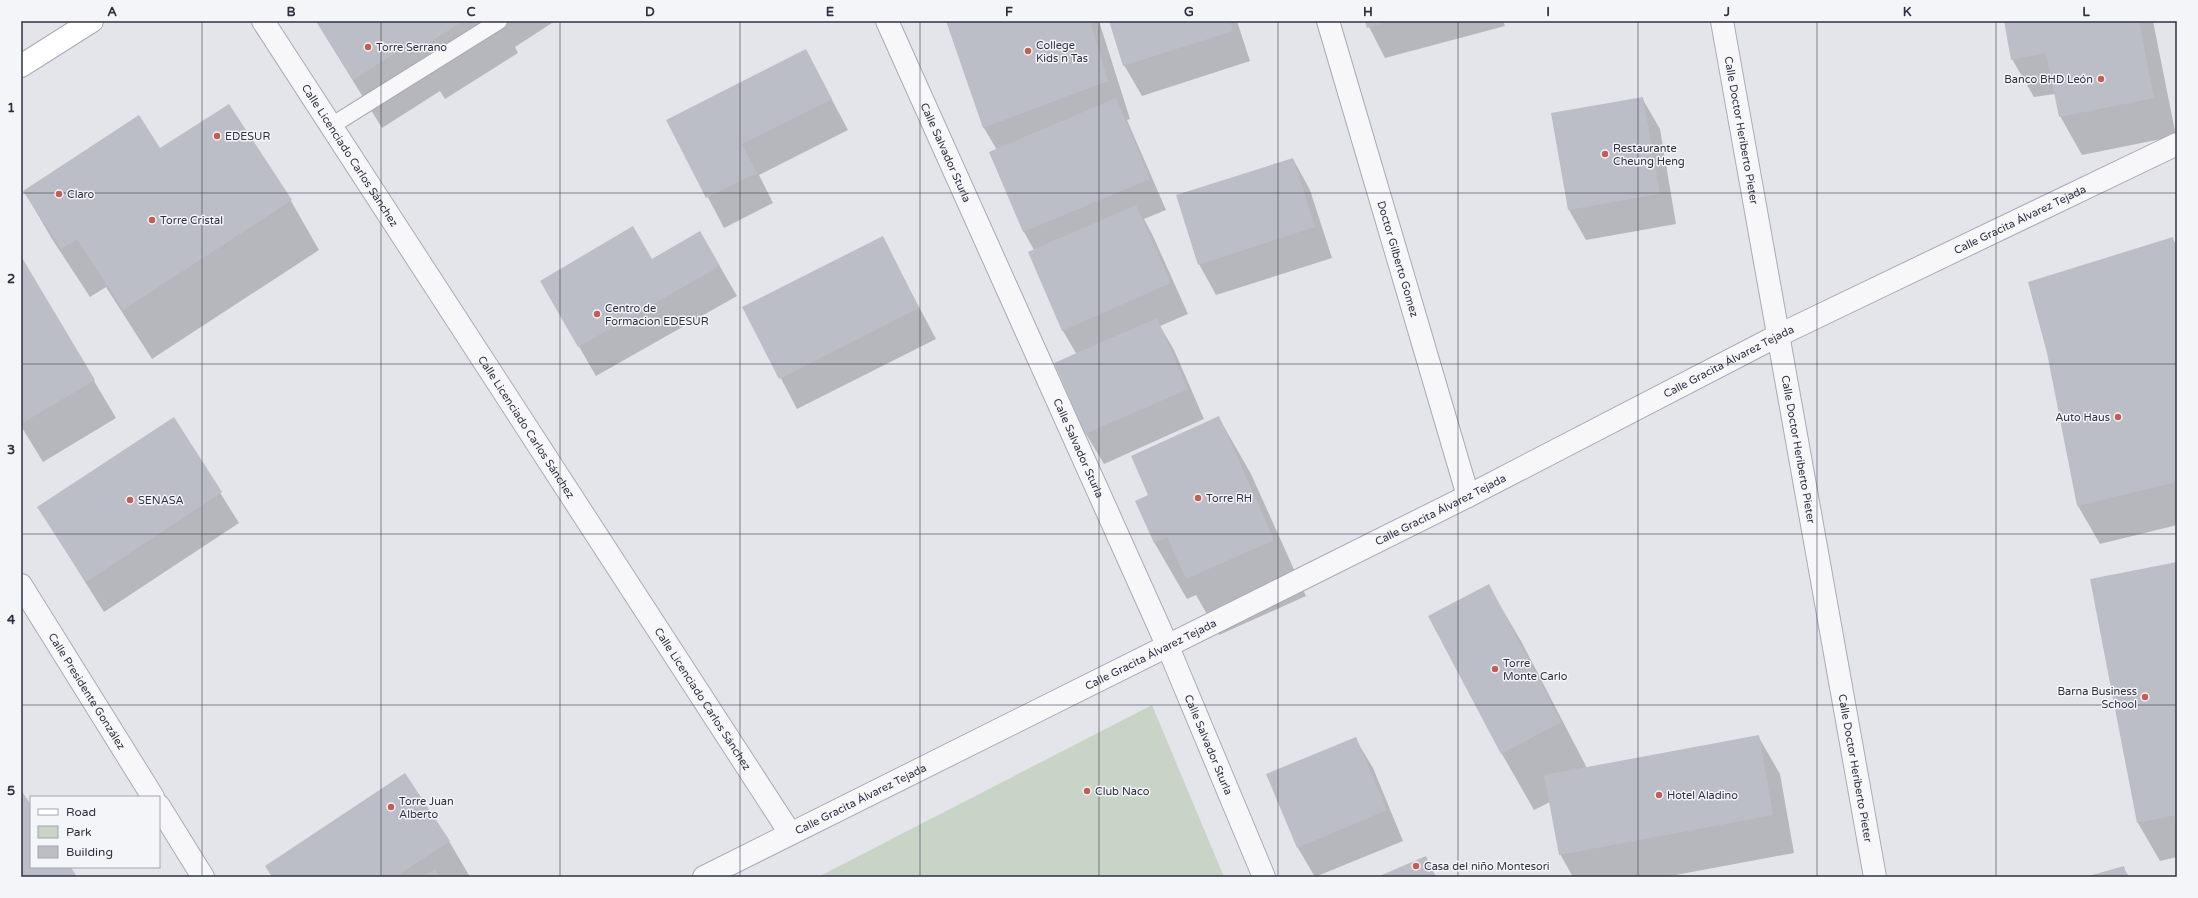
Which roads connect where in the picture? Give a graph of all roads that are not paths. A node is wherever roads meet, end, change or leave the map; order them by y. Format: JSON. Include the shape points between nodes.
{"nodes":[{"id":1,"x":92,"y":21,"type":"edge"},
{"id":2,"x":263,"y":21,"type":"edge"},
{"id":3,"x":499,"y":21,"type":"edge"},
{"id":4,"x":887,"y":21,"type":"edge"},
{"id":5,"x":1328,"y":21,"type":"edge"},
{"id":6,"x":1722,"y":21,"type":"edge"},
{"id":7,"x":21,"y":66,"type":"edge"},
{"id":8,"x":331,"y":126,"type":"junction"},
{"id":9,"x":2177,"y":144,"type":"edge"},
{"id":10,"x":1779,"y":335,"type":"junction"},
{"id":11,"x":1468,"y":496,"type":"junction"},
{"id":12,"x":21,"y":585,"type":"edge"},
{"id":13,"x":1168,"y":647,"type":"junction"},
{"id":14,"x":152,"y":796,"type":"edge"},
{"id":15,"x":160,"y":808,"type":"edge"},
{"id":16,"x":790,"y":833,"type":"junction"},
{"id":17,"x":204,"y":877,"type":"edge"},
{"id":18,"x":704,"y":877,"type":"edge"},
{"id":19,"x":1264,"y":877,"type":"edge"},
{"id":20,"x":1875,"y":877,"type":"edge"}],
"edges":[{"from":1,"to":7,"type":"main road"},
{"from":2,"to":8,"type":"street","name":"Calle Licenciado Carlos Sánchez"},
{"from":3,"to":8,"type":"lane"},
{"from":4,"to":13,"type":"street","name":"Calle Salvador Sturla"},
{"from":5,"to":11,"type":"street","name":"Doctor Gilberto Gomez"},
{"from":6,"to":10,"type":"street","name":"Calle Doctor Heriberto Pieter"},
{"from":8,"to":16,"type":"street","name":"Calle Licenciado Carlos Sánchez"},
{"from":9,"to":10,"type":"street","name":"Calle Gracita Álvarez Tejada"},
{"from":10,"to":11,"type":"street","name":"Calle Gracita Álvarez Tejada"},
{"from":10,"to":20,"type":"street","name":"Calle Doctor Heriberto Pieter"},
{"from":11,"to":13,"type":"street","name":"Calle Gracita Álvarez Tejada"},
{"from":12,"to":14,"type":"street","name":"Calle Presidente González"},
{"from":13,"to":16,"type":"street","name":"Calle Gracita Álvarez Tejada"},
{"from":13,"to":19,"type":"street","name":"Calle Salvador Sturla"},
{"from":15,"to":17,"type":"street"},
{"from":16,"to":18,"type":"street","name":"Calle Gracita Álvarez Tejada"}]}
